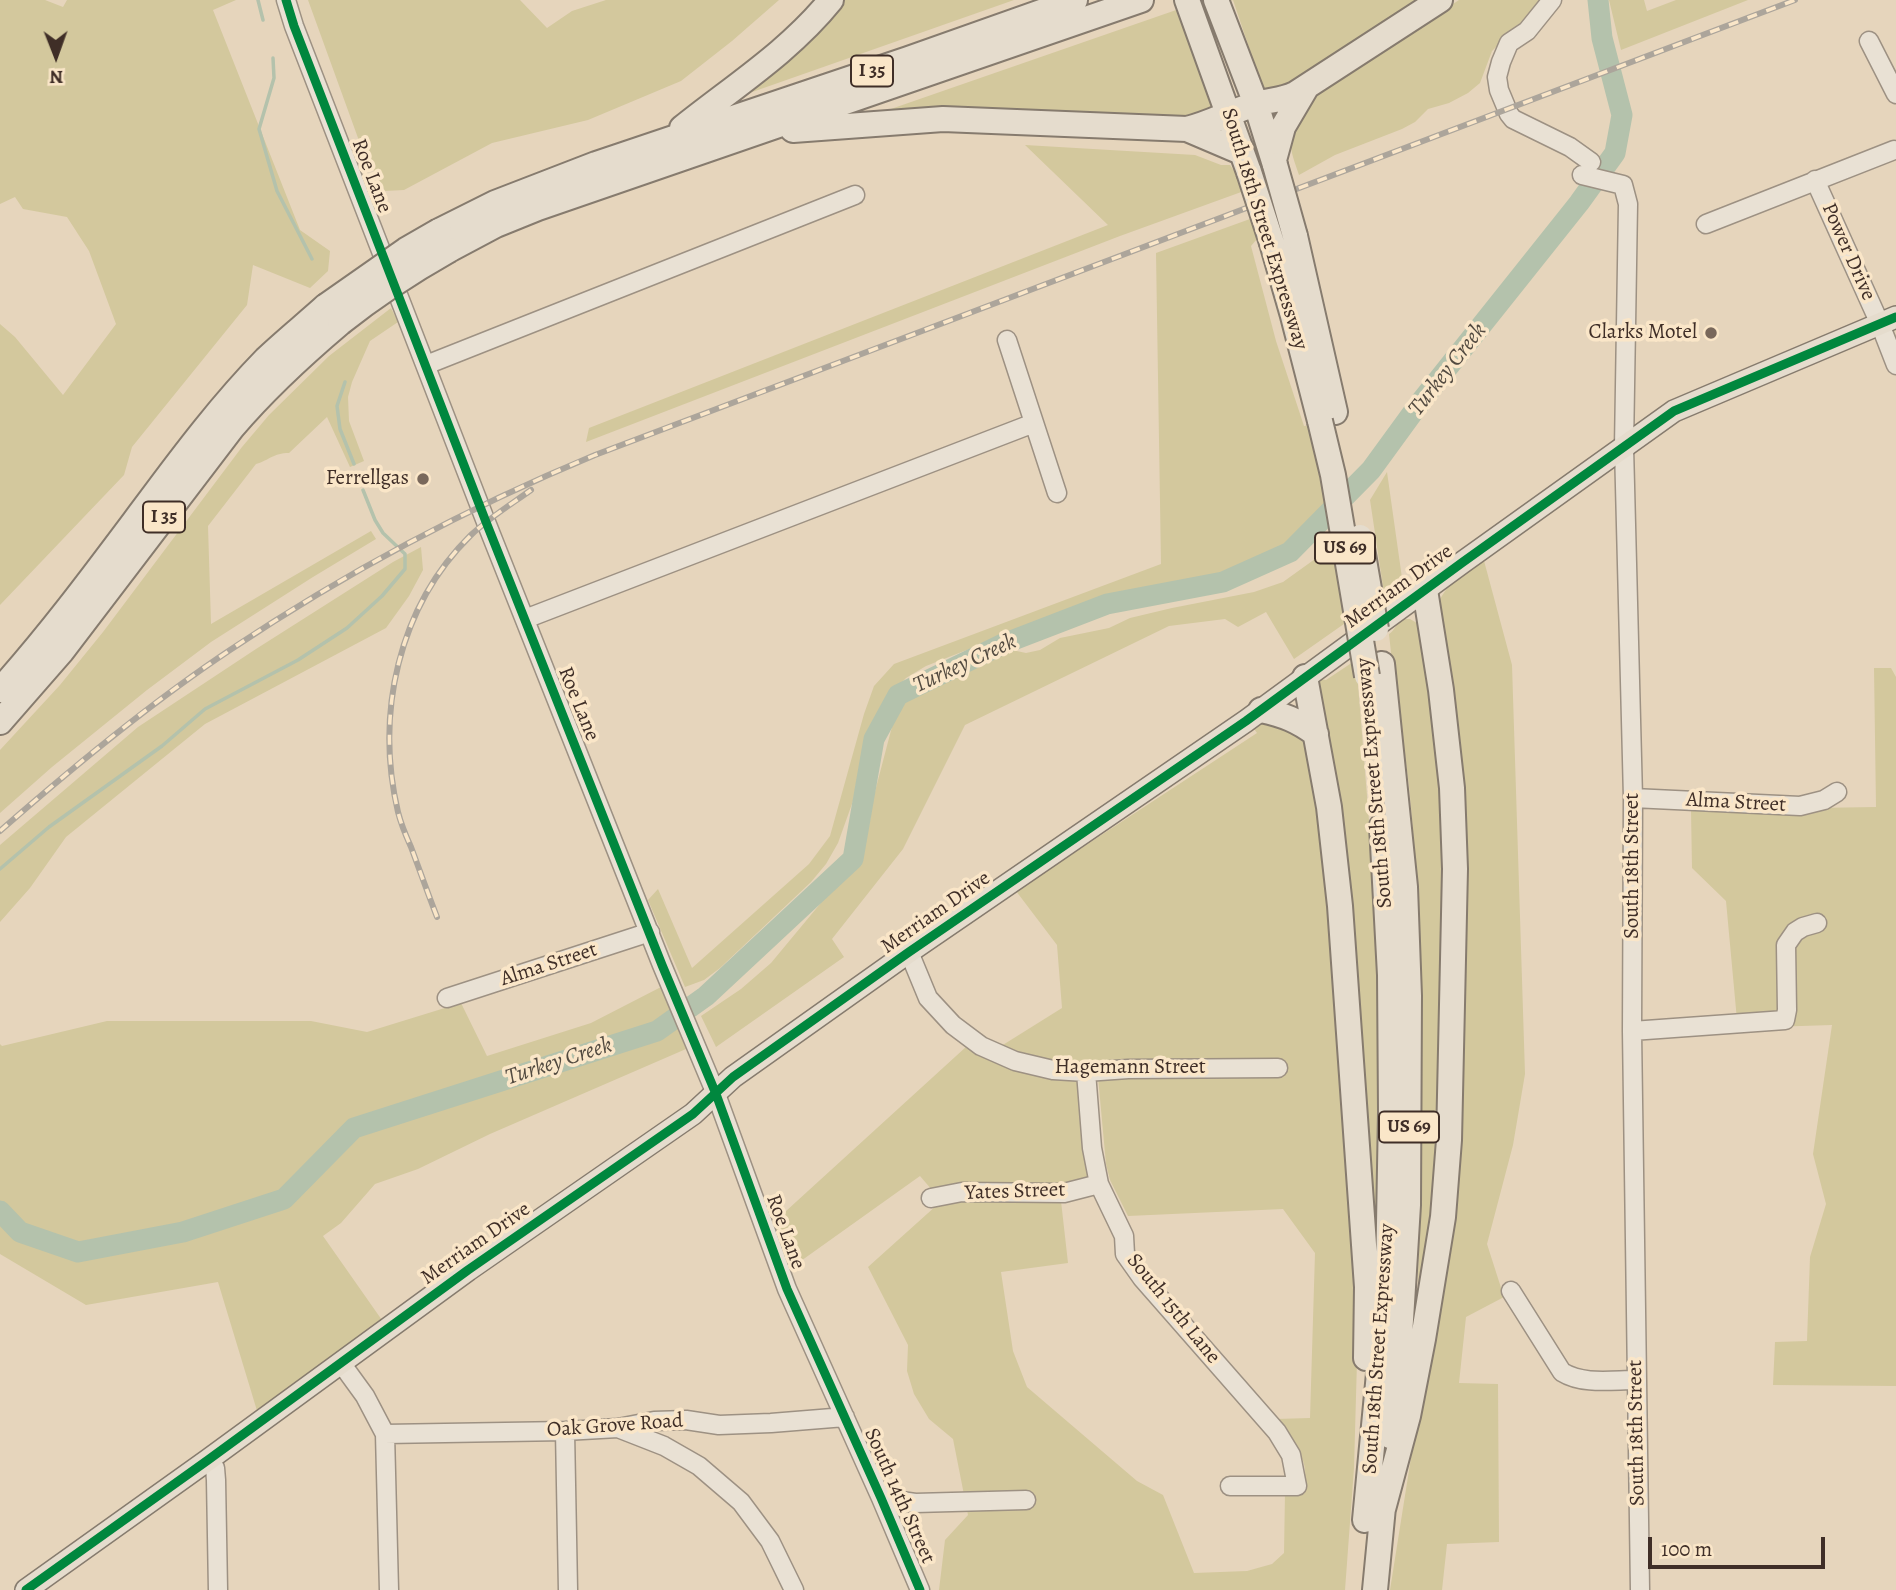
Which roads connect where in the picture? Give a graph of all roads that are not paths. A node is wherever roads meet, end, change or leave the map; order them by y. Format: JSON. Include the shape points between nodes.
{"nodes":[{"id":1,"x":286,"y":0,"type":"edge"},
{"id":2,"x":831,"y":0,"type":"edge"},
{"id":3,"x":1075,"y":0,"type":"edge"},
{"id":4,"x":1141,"y":0,"type":"edge"},
{"id":5,"x":1187,"y":0,"type":"edge"},
{"id":6,"x":1216,"y":0,"type":"edge"},
{"id":7,"x":1440,"y":0,"type":"edge"},
{"id":8,"x":1552,"y":0,"type":"edge"},
{"id":9,"x":1870,"y":41,"type":"dead end"},
{"id":10,"x":1306,"y":88,"type":"junction"},
{"id":11,"x":1896,"y":94,"type":"edge"},
{"id":12,"x":1256,"y":104,"type":"junction"},
{"id":13,"x":1229,"y":115,"type":"junction"},
{"id":14,"x":1187,"y":129,"type":"junction"},
{"id":15,"x":757,"y":133,"type":"junction"},
{"id":16,"x":667,"y":139,"type":"junction"},
{"id":17,"x":1894,"y":150,"type":"dead end"},
{"id":18,"x":1245,"y":162,"type":"junction"},
{"id":19,"x":1274,"y":163,"type":"junction"},
{"id":20,"x":1815,"y":180,"type":"junction"},
{"id":21,"x":855,"y":195,"type":"dead end"},
{"id":22,"x":1706,"y":224,"type":"dead end"},
{"id":23,"x":444,"y":240,"type":"junction"},
{"id":24,"x":333,"y":314,"type":"junction"},
{"id":25,"x":1888,"y":320,"type":"edge"},
{"id":26,"x":1007,"y":340,"type":"dead end"},
{"id":27,"x":426,"y":365,"type":"junction"},
{"id":28,"x":1896,"y":365,"type":"edge"},
{"id":29,"x":1328,"y":416,"type":"junction"},
{"id":30,"x":1034,"y":423,"type":"junction"},
{"id":31,"x":1625,"y":447,"type":"junction"},
{"id":32,"x":1057,"y":494,"type":"dead end"},
{"id":33,"x":1425,"y":590,"type":"junction"},
{"id":34,"x":525,"y":619,"type":"junction"},
{"id":35,"x":1374,"y":670,"type":"junction"},
{"id":36,"x":1305,"y":677,"type":"junction"},
{"id":37,"x":0,"y":690,"type":"edge"},
{"id":38,"x":1261,"y":710,"type":"junction"},
{"id":39,"x":0,"y":722,"type":"edge"},
{"id":40,"x":1316,"y":734,"type":"junction"},
{"id":41,"x":1837,"y":792,"type":"dead end"},
{"id":42,"x":1633,"y":798,"type":"junction"},
{"id":43,"x":1817,"y":923,"type":"dead end"},
{"id":44,"x":650,"y":932,"type":"junction"},
{"id":45,"x":909,"y":953,"type":"junction"},
{"id":46,"x":447,"y":998,"type":"dead end"},
{"id":47,"x":1632,"y":1031,"type":"junction"},
{"id":48,"x":1278,"y":1068,"type":"dead end"},
{"id":49,"x":1086,"y":1072,"type":"junction"},
{"id":50,"x":716,"y":1094,"type":"junction"},
{"id":51,"x":1099,"y":1184,"type":"junction"},
{"id":52,"x":931,"y":1198,"type":"dead end"},
{"id":53,"x":1511,"y":1291,"type":"dead end"},
{"id":54,"x":341,"y":1363,"type":"junction"},
{"id":55,"x":1636,"y":1380,"type":"junction"},
{"id":56,"x":845,"y":1418,"type":"junction"},
{"id":57,"x":618,"y":1428,"type":"junction"},
{"id":58,"x":1374,"y":1428,"type":"junction"},
{"id":59,"x":565,"y":1431,"type":"junction"},
{"id":60,"x":385,"y":1434,"type":"junction"},
{"id":61,"x":208,"y":1460,"type":"junction"},
{"id":62,"x":1230,"y":1486,"type":"dead end"},
{"id":63,"x":881,"y":1498,"type":"junction"},
{"id":64,"x":1026,"y":1500,"type":"dead end"},
{"id":65,"x":1382,"y":1513,"type":"junction"},
{"id":66,"x":26,"y":1590,"type":"edge"},
{"id":67,"x":218,"y":1590,"type":"edge"},
{"id":68,"x":389,"y":1590,"type":"edge"},
{"id":69,"x":568,"y":1590,"type":"edge"},
{"id":70,"x":794,"y":1590,"type":"edge"},
{"id":71,"x":920,"y":1590,"type":"edge"},
{"id":72,"x":1359,"y":1590,"type":"edge"},
{"id":73,"x":1375,"y":1590,"type":"edge"},
{"id":74,"x":1640,"y":1590,"type":"edge"}],
"edges":[{"from":1,"to":27,"type":"street","name":"Roe Lane"},
{"from":2,"to":16,"type":"highway","via":[[783,50]]},
{"from":3,"to":16,"type":"highway","number":"I 35"},
{"from":4,"to":15,"type":"highway","number":"I 35"},
{"from":5,"to":13,"type":"highway","name":"South 18th Street Expressway","number":"US 69"},
{"from":6,"to":12,"type":"highway","name":"South 18th Street Expressway"},
{"from":7,"to":10,"type":"highway"},
{"from":8,"to":31,"type":"street","name":"South 18th Street","via":[[1527,31],[1509,43],[1497,77],[1499,90],[1513,119],[1570,147],[1587,169],[1623,185],[1628,204]]},
{"from":9,"to":11,"type":"street"},
{"from":10,"to":12,"type":"highway"},
{"from":10,"to":19,"type":"highway","via":[[1283,127]]},
{"from":12,"to":13,"type":"highway"},
{"from":12,"to":19,"type":"highway","name":"South 18th Street Expressway"},
{"from":13,"to":14,"type":"highway"},
{"from":13,"to":18,"type":"highway","name":"South 18th Street Expressway","number":"US 69"},
{"from":14,"to":15,"type":"highway","via":[[943,119]]},
{"from":14,"to":18,"type":"highway"},
{"from":15,"to":23,"type":"highway","number":"I 35"},
{"from":16,"to":23,"type":"highway","number":"I 35","via":[[495,203]]},
{"from":17,"to":20,"type":"street","name":"Power Drive"},
{"from":18,"to":29,"type":"highway","name":"South 18th Street Expressway","number":"US 69","bridge":true},
{"from":19,"to":29,"type":"highway","name":"South 18th Street Expressway","number":"US 69","bridge":true,"via":[[1295,236]]},
{"from":20,"to":22,"type":"street","name":"Power Drive"},
{"from":20,"to":25,"type":"street","name":"Power Drive"},
{"from":21,"to":27,"type":"street"},
{"from":23,"to":24,"type":"highway","number":"I 35","bridge":true,"via":[[413,270],[372,297]]},
{"from":24,"to":37,"type":"highway","number":"I 35","via":[[267,359],[219,412],[77,598]]},
{"from":24,"to":39,"type":"highway","number":"I 35","via":[[232,428],[62,651]]},
{"from":25,"to":28,"type":"street","name":"Power Drive"},
{"from":25,"to":31,"type":"main road","name":"Merriam Drive","via":[[1674,411]]},
{"from":26,"to":30,"type":"street"},
{"from":27,"to":34,"type":"street","name":"Roe Lane"},
{"from":29,"to":35,"type":"highway","name":"South 18th Street Expressway","number":"US 69","bridge":true,"via":[[1333,475]]},
{"from":30,"to":32,"type":"street"},
{"from":30,"to":34,"type":"street"},
{"from":31,"to":33,"type":"main road","name":"Merriam Drive"},
{"from":31,"to":42,"type":"street","name":"South 18th Street"},
{"from":33,"to":36,"type":"main road","name":"Merriam Drive"},
{"from":33,"to":65,"type":"highway","via":[[1452,788],[1455,869],[1449,1140],[1443,1217],[1420,1352]]},
{"from":34,"to":44,"type":"street","name":"Roe Lane"},
{"from":35,"to":58,"type":"highway","name":"South 18th Street Expressway","number":"US 69","via":[[1390,975],[1391,1112],[1388,1279]]},
{"from":35,"to":65,"type":"highway","name":"South 18th Street Expressway","number":"US 69","via":[[1405,887],[1409,996],[1408,1205]]},
{"from":36,"to":38,"type":"main road","name":"Merriam Drive"},
{"from":36,"to":40,"type":"highway"},
{"from":38,"to":40,"type":"highway","via":[[1279,713]]},
{"from":38,"to":45,"type":"main road","name":"Merriam Drive"},
{"from":40,"to":58,"type":"highway","via":[[1340,906]]},
{"from":41,"to":42,"type":"street","name":"Alma Street","via":[[1800,806]]},
{"from":42,"to":47,"type":"street","name":"South 18th Street"},
{"from":43,"to":47,"type":"street","via":[[1795,932],[1786,945],[1785,1020]]},
{"from":44,"to":46,"type":"street","name":"Alma Street"},
{"from":44,"to":50,"type":"street","name":"Roe Lane"},
{"from":45,"to":49,"type":"street","name":"Hagemann Street","via":[[928,998],[954,1026],[982,1046],[1015,1061]]},
{"from":45,"to":50,"type":"main road","name":"Merriam Drive","via":[[733,1077]]},
{"from":47,"to":55,"type":"street","name":"South 18th Street"},
{"from":48,"to":49,"type":"street","name":"Hagemann Street"},
{"from":49,"to":51,"type":"street","name":"South 15th Lane"},
{"from":50,"to":54,"type":"main road","name":"Merriam Drive"},
{"from":50,"to":56,"type":"street","name":"Roe Lane","via":[[787,1289]]},
{"from":51,"to":52,"type":"street","name":"Yates Street","via":[[1064,1193],[962,1192]]},
{"from":51,"to":62,"type":"street","name":"South 15th Lane","via":[[1124,1236],[1125,1254],[1142,1278],[1277,1432],[1291,1455],[1297,1486]]},
{"from":53,"to":55,"type":"street","via":[[1562,1372],[1583,1380]]},
{"from":54,"to":60,"type":"street"},
{"from":54,"to":61,"type":"main road","name":"Merriam Drive"},
{"from":55,"to":74,"type":"street","name":"South 18th Street"},
{"from":56,"to":57,"type":"street","name":"Oak Grove Road","via":[[732,1424],[654,1421]]},
{"from":56,"to":63,"type":"street","name":"South 14th Street"},
{"from":57,"to":59,"type":"street","name":"Oak Grove Road"},
{"from":57,"to":70,"type":"street","via":[[699,1466],[741,1502],[770,1541]]},
{"from":58,"to":72,"type":"highway","name":"South 18th Street Expressway","number":"US 69"},
{"from":59,"to":60,"type":"street","name":"Oak Grove Road"},
{"from":59,"to":69,"type":"street"},
{"from":60,"to":68,"type":"street"},
{"from":61,"to":66,"type":"main road","name":"Merriam Drive"},
{"from":61,"to":67,"type":"street","via":[[215,1468],[216,1480]]},
{"from":63,"to":64,"type":"street","via":[[915,1503]]},
{"from":63,"to":71,"type":"street","name":"South 14th Street"},
{"from":65,"to":73,"type":"highway","name":"South 18th Street Expressway","number":"US 69"}]}
